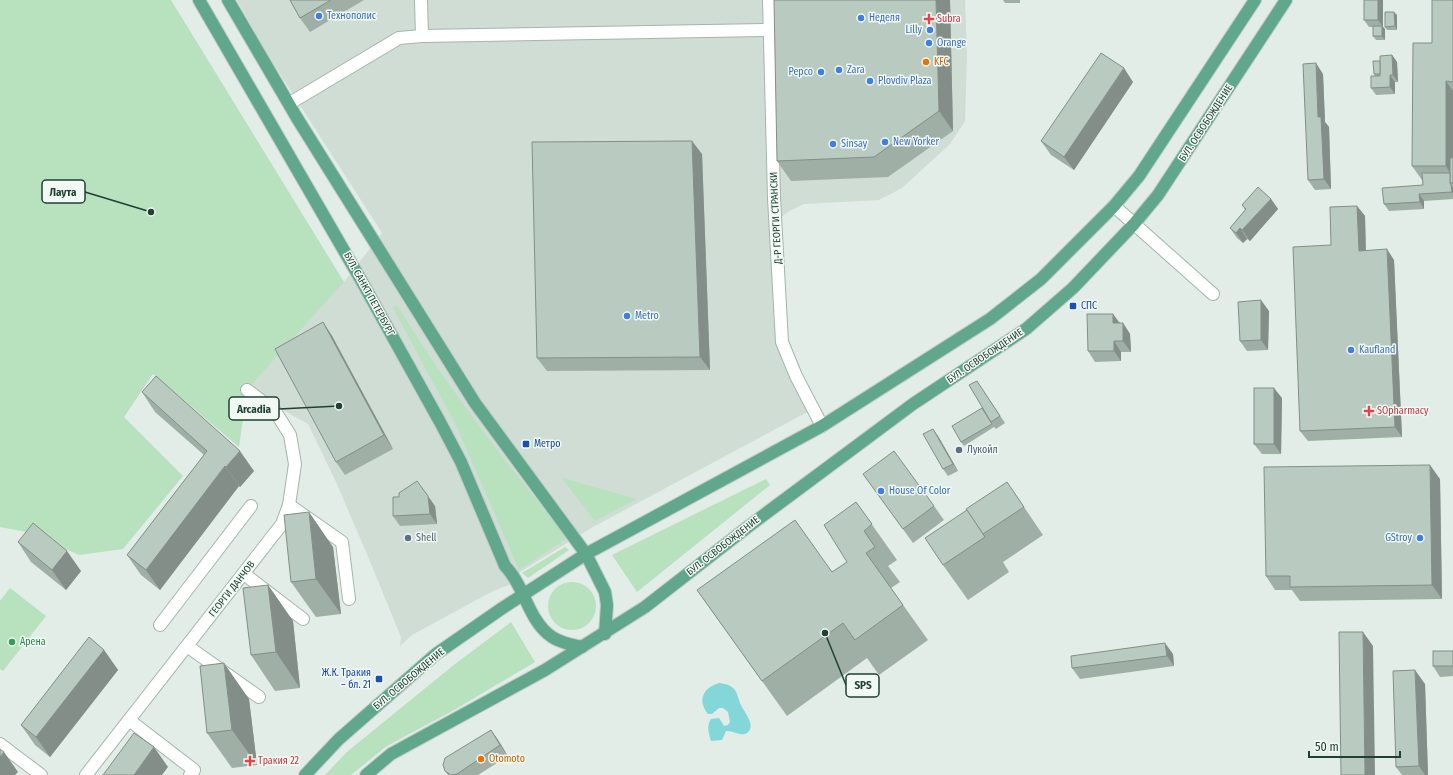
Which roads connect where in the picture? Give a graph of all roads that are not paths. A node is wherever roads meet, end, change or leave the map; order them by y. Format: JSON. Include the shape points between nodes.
{"nodes":[{"id":1,"x":199,"y":0,"type":"edge"},
{"id":2,"x":228,"y":0,"type":"edge"},
{"id":3,"x":421,"y":0,"type":"edge"},
{"id":4,"x":769,"y":0,"type":"edge"},
{"id":5,"x":1255,"y":0,"type":"edge"},
{"id":6,"x":1286,"y":0,"type":"edge"},
{"id":7,"x":769,"y":30,"type":"junction"},
{"id":8,"x":422,"y":36,"type":"junction"},
{"id":9,"x":290,"y":103,"type":"junction"},
{"id":10,"x":1114,"y":206,"type":"junction"},
{"id":11,"x":1134,"y":224,"type":"junction"},
{"id":12,"x":1213,"y":294,"type":"dead end"},
{"id":13,"x":247,"y":390,"type":"dead end"},
{"id":14,"x":822,"y":426,"type":"junction"},
{"id":15,"x":289,"y":505,"type":"junction"},
{"id":16,"x":251,"y":506,"type":"dead end"},
{"id":17,"x":586,"y":554,"type":"junction"},
{"id":18,"x":244,"y":574,"type":"junction"},
{"id":19,"x":523,"y":595,"type":"junction"},
{"id":20,"x":349,"y":599,"type":"dead end"},
{"id":21,"x":303,"y":619,"type":"dead end"},
{"id":22,"x":160,"y":625,"type":"dead end"},
{"id":23,"x":605,"y":634,"type":"junction"},
{"id":24,"x":187,"y":646,"type":"junction"},
{"id":25,"x":582,"y":647,"type":"junction"},
{"id":26,"x":259,"y":696,"type":"dead end"},
{"id":27,"x":129,"y":720,"type":"junction"},
{"id":28,"x":0,"y":744,"type":"edge"},
{"id":29,"x":40,"y":775,"type":"edge"},
{"id":30,"x":86,"y":775,"type":"edge"},
{"id":31,"x":190,"y":775,"type":"edge"},
{"id":32,"x":305,"y":775,"type":"edge"},
{"id":33,"x":366,"y":775,"type":"edge"}],
"edges":[{"from":1,"to":19,"type":"main road","name":"БУЛ. САНКТ ПЕТЕРБУРГ","via":[[440,422],[461,462],[505,566],[515,575]]},
{"from":2,"to":9,"type":"main road"},
{"from":3,"to":8,"type":"street"},
{"from":4,"to":7,"type":"street","name":"Д-Р ГЕОРГИ СТРАНСКИ"},
{"from":5,"to":10,"type":"main road","via":[[1139,176]]},
{"from":6,"to":11,"type":"main road","name":"БУЛ. ОСВОБОЖДЕНИЕ","via":[[1158,195]]},
{"from":7,"to":8,"type":"street"},
{"from":7,"to":14,"type":"street","name":"Д-Р ГЕОРГИ СТРАНСКИ","via":[[782,342]]},
{"from":8,"to":9,"type":"street","via":[[399,38]]},
{"from":9,"to":17,"type":"main road","via":[[475,403]]},
{"from":10,"to":11,"type":"street"},
{"from":10,"to":14,"type":"main road","via":[[1041,279],[990,319]]},
{"from":11,"to":12,"type":"street"},
{"from":11,"to":23,"type":"main road","name":"БУЛ. ОСВОБОЖДЕНИЕ","via":[[1073,288],[1026,329],[914,404],[748,526],[645,607]]},
{"from":13,"to":15,"type":"street","name":"ГЕОРГИ ДАНЧОВ","via":[[275,411],[290,435],[295,464]]},
{"from":14,"to":17,"type":"main road"},
{"from":15,"to":18,"type":"street","name":"ГЕОРГИ ДАНЧОВ","via":[[282,524]]},
{"from":15,"to":20,"type":"street","via":[[342,542]]},
{"from":16,"to":22,"type":"street"},
{"from":17,"to":19,"type":"main road","name":"БУЛ. ОСВОБОЖДЕНИЕ"},
{"from":17,"to":23,"type":"main road","via":[[605,592]]},
{"from":18,"to":21,"type":"street"},
{"from":18,"to":24,"type":"street","name":"ГЕОРГИ ДАНЧОВ"},
{"from":19,"to":25,"type":"main road","name":"БУЛ. САНКТ ПЕТЕРБУРГ","via":[[543,629],[553,638]]},
{"from":19,"to":32,"type":"main road","name":"БУЛ. ОСВОБОЖДЕНИЕ","via":[[436,654],[339,739]]},
{"from":23,"to":25,"type":"main road","name":"БУЛ. ОСВОБОЖДЕНИЕ"},
{"from":24,"to":26,"type":"street"},
{"from":24,"to":27,"type":"street","name":"ГЕОРГИ ДАНЧОВ"},
{"from":25,"to":33,"type":"main road","via":[[391,754]]},
{"from":27,"to":30,"type":"street","name":"ГЕОРГИ ДАНЧОВ"},
{"from":27,"to":31,"type":"street","via":[[194,770]]},
{"from":28,"to":29,"type":"street"}]}
